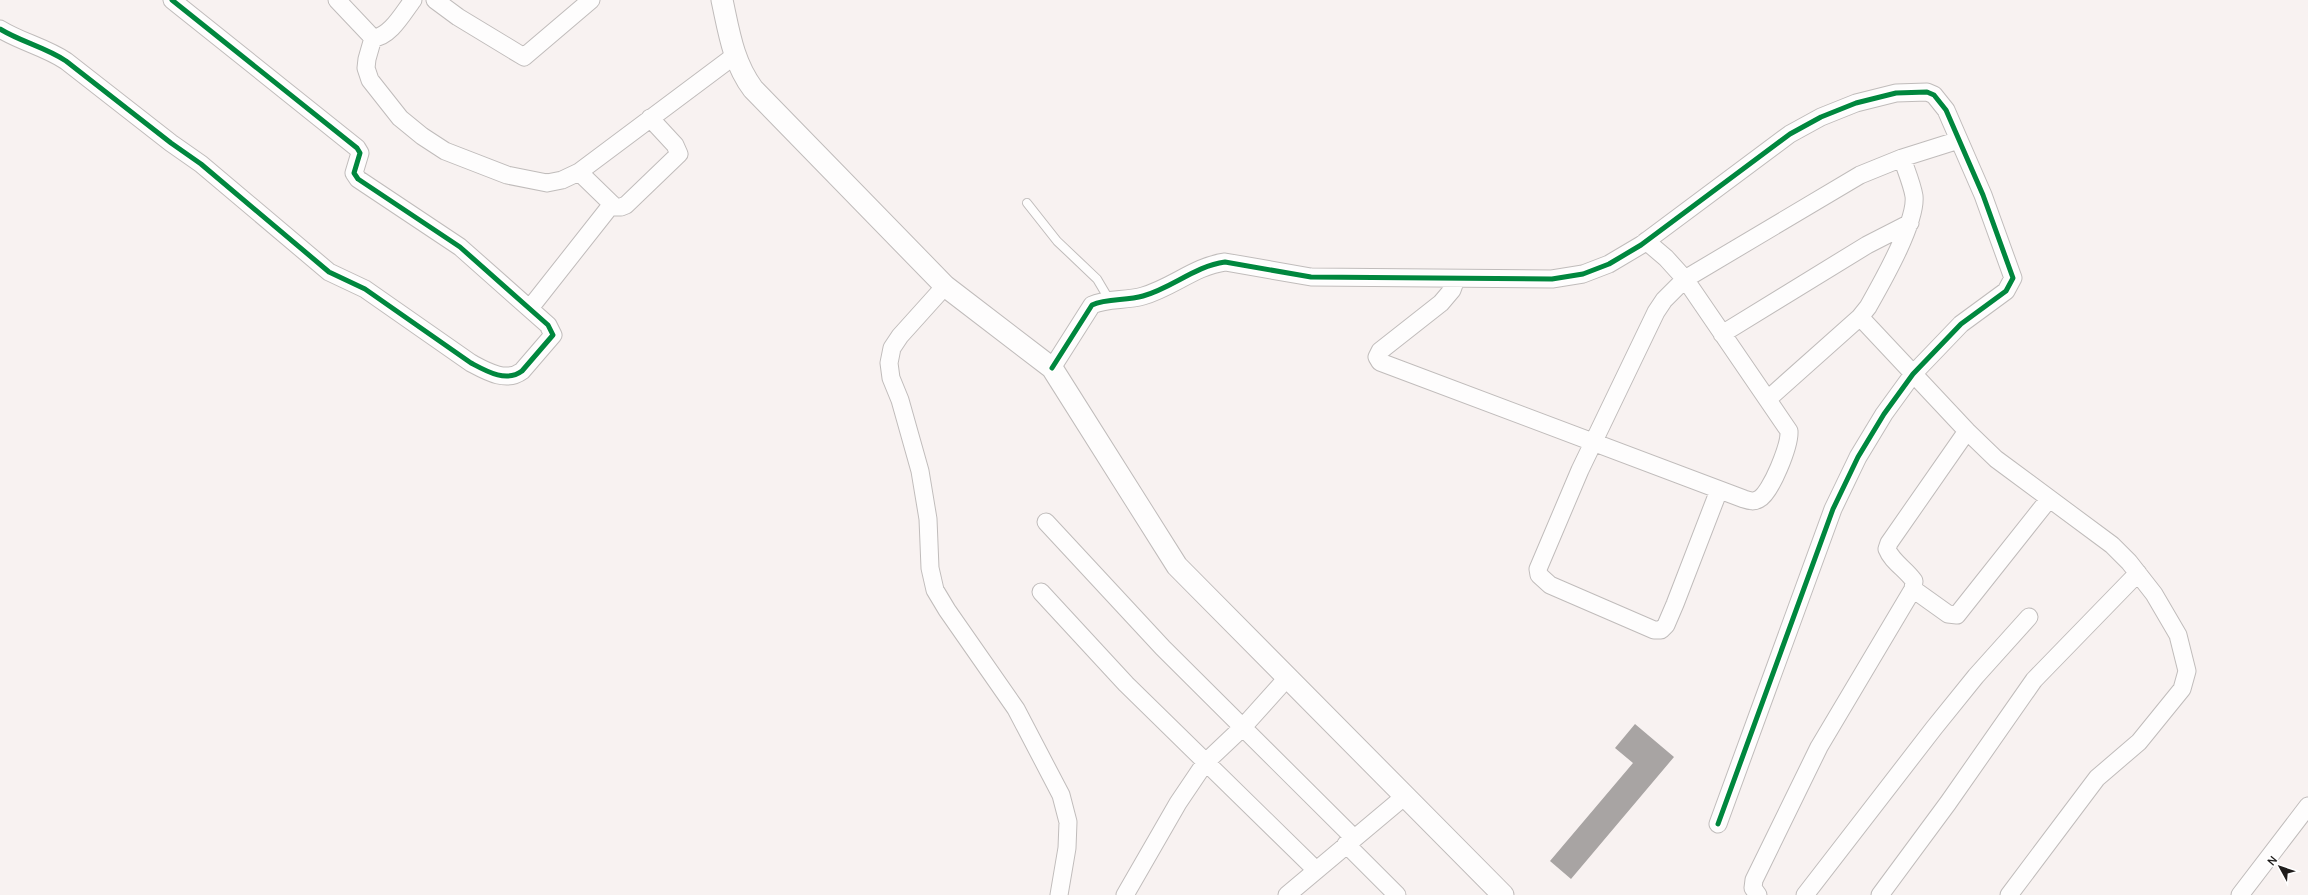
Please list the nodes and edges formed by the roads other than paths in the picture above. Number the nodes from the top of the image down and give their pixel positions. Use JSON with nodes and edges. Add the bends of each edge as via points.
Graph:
{"nodes":[{"id":1,"x":337,"y":0,"type":"edge"},
{"id":2,"x":413,"y":0,"type":"edge"},
{"id":3,"x":435,"y":0,"type":"edge"},
{"id":4,"x":591,"y":0,"type":"edge"},
{"id":5,"x":722,"y":0,"type":"edge"},
{"id":6,"x":178,"y":2,"type":"edge"},
{"id":7,"x":0,"y":29,"type":"edge"},
{"id":8,"x":373,"y":38,"type":"junction"},
{"id":9,"x":734,"y":56,"type":"junction"},
{"id":10,"x":650,"y":118,"type":"junction"},
{"id":11,"x":1959,"y":140,"type":"junction"},
{"id":12,"x":1902,"y":158,"type":"junction"},
{"id":13,"x":579,"y":172,"type":"junction"},
{"id":14,"x":1027,"y":203,"type":"dead end"},
{"id":15,"x":612,"y":204,"type":"junction"},
{"id":16,"x":1910,"y":223,"type":"junction"},
{"id":17,"x":1646,"y":241,"type":"junction"},
{"id":18,"x":1456,"y":279,"type":"junction"},
{"id":19,"x":1685,"y":279,"type":"junction"},
{"id":20,"x":945,"y":286,"type":"junction"},
{"id":21,"x":1110,"y":301,"type":"junction"},
{"id":22,"x":530,"y":308,"type":"junction"},
{"id":23,"x":1860,"y":318,"type":"junction"},
{"id":24,"x":1722,"y":334,"type":"junction"},
{"id":25,"x":1052,"y":368,"type":"junction"},
{"id":26,"x":1913,"y":374,"type":"junction"},
{"id":27,"x":1768,"y":399,"type":"junction"},
{"id":28,"x":1967,"y":431,"type":"junction"},
{"id":29,"x":1593,"y":444,"type":"junction"},
{"id":30,"x":1719,"y":490,"type":"junction"},
{"id":31,"x":2049,"y":498,"type":"junction"},
{"id":32,"x":1046,"y":522,"type":"dead end"},
{"id":33,"x":2138,"y":573,"type":"junction"},
{"id":34,"x":1913,"y":589,"type":"junction"},
{"id":35,"x":1041,"y":592,"type":"dead end"},
{"id":36,"x":2029,"y":617,"type":"dead end"},
{"id":37,"x":1287,"y":678,"type":"junction"},
{"id":38,"x":1243,"y":727,"type":"junction"},
{"id":39,"x":1205,"y":763,"type":"junction"},
{"id":40,"x":1405,"y":796,"type":"junction"},
{"id":41,"x":2308,"y":806,"type":"edge"},
{"id":42,"x":1718,"y":824,"type":"dead end"},
{"id":43,"x":1350,"y":841,"type":"junction"},
{"id":44,"x":1316,"y":870,"type":"junction"},
{"id":45,"x":1059,"y":895,"type":"edge"},
{"id":46,"x":1125,"y":895,"type":"edge"},
{"id":47,"x":1287,"y":895,"type":"edge"},
{"id":48,"x":1397,"y":895,"type":"edge"},
{"id":49,"x":1503,"y":895,"type":"edge"},
{"id":50,"x":1758,"y":895,"type":"edge"},
{"id":51,"x":1805,"y":895,"type":"edge"},
{"id":52,"x":1880,"y":895,"type":"edge"},
{"id":53,"x":2009,"y":895,"type":"edge"},
{"id":54,"x":2240,"y":895,"type":"edge"}],
"edges":[{"from":1,"to":8,"type":"street"},
{"from":2,"to":8,"type":"street","via":[[388,32],[381,38]]},
{"from":3,"to":4,"type":"street","via":[[524,57]]},
{"from":5,"to":9,"type":"street"},
{"from":6,"to":22,"type":"street","via":[[357,148],[360,153],[354,173],[358,179],[460,247]]},
{"from":7,"to":22,"type":"street","via":[[49,50],[66,61],[202,164],[329,272],[365,288],[484,370],[505,376],[517,375],[553,335],[552,330]]},
{"from":8,"to":13,"type":"street","via":[[366,68],[370,80],[400,118],[445,151],[506,175],[547,183],[562,180]]},
{"from":9,"to":10,"type":"street"},
{"from":9,"to":20,"type":"street","via":[[741,73],[753,89]]},
{"from":10,"to":13,"type":"street"},
{"from":10,"to":15,"type":"street","via":[[675,145],[678,154],[626,205],[621,207]]},
{"from":11,"to":12,"type":"street"},
{"from":11,"to":17,"type":"street","via":[[1946,110],[1934,95],[1927,92],[1896,93],[1856,103],[1821,117],[1790,134]]},
{"from":11,"to":26,"type":"street","via":[[1983,195],[2013,278],[2006,291],[1961,324]]},
{"from":12,"to":16,"type":"street","via":[[1914,196]]},
{"from":12,"to":19,"type":"street","via":[[1860,175]]},
{"from":13,"to":15,"type":"street"},
{"from":14,"to":21,"type":"lane","via":[[1058,241],[1097,279]]},
{"from":15,"to":22,"type":"street"},
{"from":16,"to":23,"type":"street","via":[[1877,292]]},
{"from":16,"to":24,"type":"street","via":[[1867,245]]},
{"from":17,"to":18,"type":"street","via":[[1610,264],[1583,274],[1552,279]]},
{"from":17,"to":19,"type":"street"},
{"from":18,"to":21,"type":"street","via":[[1311,277],[1225,262],[1211,264],[1143,296]]},
{"from":18,"to":29,"type":"street","via":[[1452,290],[1441,303],[1380,351],[1377,357],[1380,362]]},
{"from":19,"to":24,"type":"street"},
{"from":19,"to":29,"type":"street","via":[[1656,312]]},
{"from":20,"to":25,"type":"street"},
{"from":20,"to":45,"type":"street","via":[[892,348],[889,363],[891,378],[900,400],[920,471],[928,519],[930,568],[936,590],[947,610],[1016,709],[1061,795],[1068,822],[1067,848]]},
{"from":21,"to":25,"type":"street","via":[[1100,302],[1087,310]]},
{"from":23,"to":26,"type":"street"},
{"from":23,"to":27,"type":"street"},
{"from":24,"to":27,"type":"street"},
{"from":25,"to":37,"type":"street","via":[[1177,566]]},
{"from":26,"to":28,"type":"street"},
{"from":26,"to":42,"type":"street","via":[[1884,414],[1858,457],[1834,509]]},
{"from":27,"to":30,"type":"street","via":[[1786,426],[1790,439],[1766,493],[1753,501]]},
{"from":28,"to":31,"type":"street","via":[[2012,472]]},
{"from":28,"to":34,"type":"street","via":[[1887,549],[1914,581]]},
{"from":29,"to":30,"type":"street"},
{"from":29,"to":30,"type":"street","via":[[1566,500],[1538,569],[1539,575],[1550,585],[1654,630],[1661,630],[1666,625]]},
{"from":31,"to":33,"type":"street","via":[[2107,541]]},
{"from":31,"to":34,"type":"street","via":[[1957,615],[1948,614]]},
{"from":32,"to":38,"type":"street","via":[[1163,648]]},
{"from":33,"to":52,"type":"street","via":[[2034,680]]},
{"from":33,"to":53,"type":"street","via":[[2154,594],[2178,635],[2187,671],[2186,680],[2182,689],[2139,742],[2097,778]]},
{"from":34,"to":50,"type":"street","via":[[1819,747],[1754,880],[1753,888]]},
{"from":35,"to":39,"type":"street","via":[[1126,684]]},
{"from":36,"to":51,"type":"street","via":[[1976,676]]},
{"from":37,"to":38,"type":"street"},
{"from":37,"to":40,"type":"street"},
{"from":38,"to":39,"type":"street"},
{"from":38,"to":43,"type":"street"},
{"from":39,"to":44,"type":"street"},
{"from":39,"to":46,"type":"street"},
{"from":40,"to":43,"type":"street"},
{"from":40,"to":49,"type":"street"},
{"from":41,"to":54,"type":"street"},
{"from":43,"to":44,"type":"street"},
{"from":43,"to":48,"type":"street"},
{"from":44,"to":47,"type":"street"}]}
